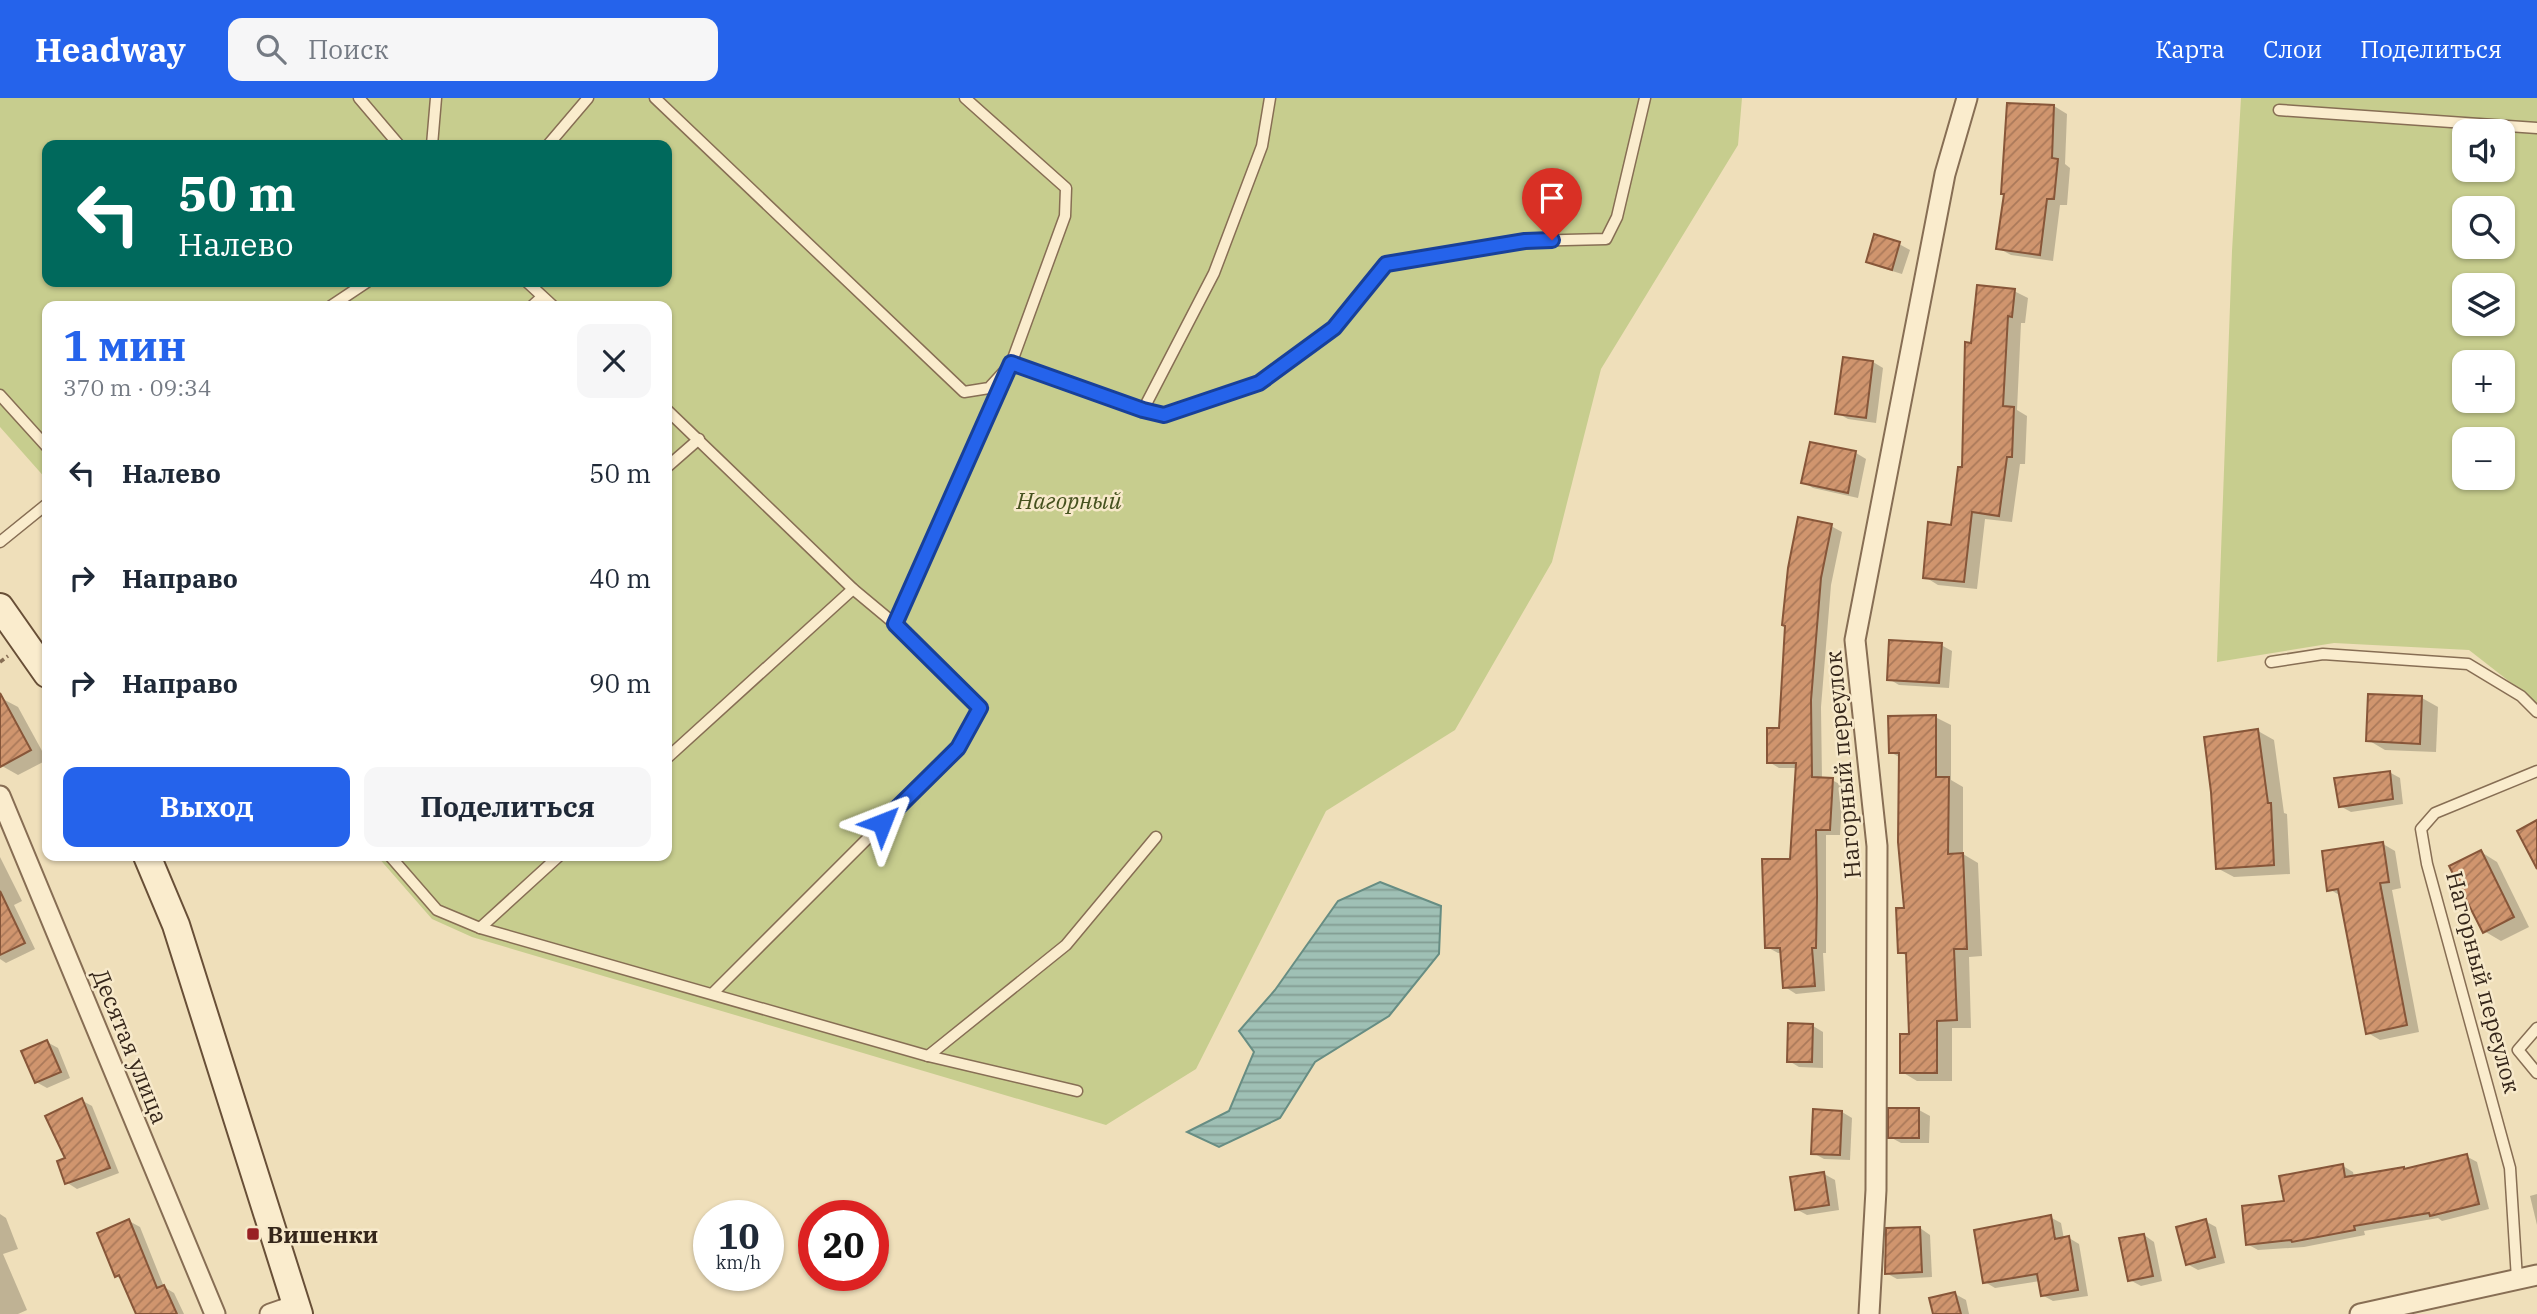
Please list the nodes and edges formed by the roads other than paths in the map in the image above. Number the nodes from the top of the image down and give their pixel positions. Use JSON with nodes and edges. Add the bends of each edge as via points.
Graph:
{"nodes":[{"id":1,"x":359,"y":98,"type":"edge"},
{"id":2,"x":436,"y":98,"type":"edge"},
{"id":3,"x":587,"y":98,"type":"edge"},
{"id":4,"x":655,"y":98,"type":"edge"},
{"id":5,"x":965,"y":98,"type":"edge"},
{"id":6,"x":1270,"y":98,"type":"edge"},
{"id":7,"x":1645,"y":98,"type":"edge"},
{"id":8,"x":1967,"y":98,"type":"edge"},
{"id":9,"x":2279,"y":110,"type":"dead end"},
{"id":10,"x":2537,"y":128,"type":"edge"},
{"id":11,"x":395,"y":140,"type":"edge"},
{"id":12,"x":432,"y":140,"type":"edge"},
{"id":13,"x":552,"y":140,"type":"edge"},
{"id":14,"x":360,"y":287,"type":"edge"},
{"id":15,"x":532,"y":287,"type":"edge"},
{"id":16,"x":542,"y":296,"type":"junction"},
{"id":17,"x":338,"y":301,"type":"edge"},
{"id":18,"x":537,"y":301,"type":"edge"},
{"id":19,"x":548,"y":301,"type":"edge"},
{"id":20,"x":1011,"y":363,"type":"junction"},
{"id":21,"x":0,"y":395,"type":"edge"},
{"id":22,"x":1143,"y":410,"type":"junction"},
{"id":23,"x":672,"y":415,"type":"edge"},
{"id":24,"x":699,"y":439,"type":"junction"},
{"id":25,"x":42,"y":441,"type":"edge"},
{"id":26,"x":672,"y":463,"type":"edge"},
{"id":27,"x":42,"y":508,"type":"edge"},
{"id":28,"x":0,"y":542,"type":"edge"},
{"id":29,"x":853,"y":589,"type":"junction"},
{"id":30,"x":0,"y":607,"type":"edge"},
{"id":31,"x":895,"y":624,"type":"junction"},
{"id":32,"x":2271,"y":662,"type":"dead end"},
{"id":33,"x":42,"y":667,"type":"edge"},
{"id":34,"x":2537,"y":712,"type":"edge"},
{"id":35,"x":672,"y":753,"type":"edge"},
{"id":36,"x":2537,"y":771,"type":"edge"},
{"id":37,"x":0,"y":796,"type":"edge"},
{"id":38,"x":1156,"y":837,"type":"dead end"},
{"id":39,"x":149,"y":861,"type":"edge"},
{"id":40,"x":394,"y":861,"type":"edge"},
{"id":41,"x":554,"y":861,"type":"edge"},
{"id":42,"x":480,"y":928,"type":"junction"},
{"id":43,"x":713,"y":993,"type":"junction"},
{"id":44,"x":2537,"y":1028,"type":"edge"},
{"id":45,"x":928,"y":1056,"type":"junction"},
{"id":46,"x":2537,"y":1073,"type":"edge"},
{"id":47,"x":1077,"y":1091,"type":"dead end"},
{"id":48,"x":2537,"y":1275,"type":"edge"},
{"id":49,"x":2517,"y":1279,"type":"junction"},
{"id":50,"x":297,"y":1309,"type":"edge"},
{"id":51,"x":215,"y":1314,"type":"edge"},
{"id":52,"x":270,"y":1314,"type":"edge"},
{"id":53,"x":1869,"y":1314,"type":"edge"},
{"id":54,"x":2360,"y":1314,"type":"edge"}],
"edges":[{"from":1,"to":11,"type":"lane"},
{"from":2,"to":12,"type":"lane"},
{"from":3,"to":13,"type":"lane"},
{"from":4,"to":20,"type":"lane","via":[[964,392],[989,388]]},
{"from":5,"to":20,"type":"lane","via":[[1066,188],[1065,216]]},
{"from":6,"to":22,"type":"lane","via":[[1262,146],[1214,273]]},
{"from":7,"to":22,"type":"lane","via":[[1618,217],[1606,239],[1525,241],[1386,264],[1334,328],[1259,383],[1164,415]]},
{"from":8,"to":53,"type":"street","name":"Нагорный переулок","via":[[1945,174],[1855,640],[1877,846],[1876,1190]]},
{"from":9,"to":10,"type":"lane"},
{"from":14,"to":17,"type":"lane"},
{"from":15,"to":16,"type":"lane"},
{"from":16,"to":18,"type":"lane"},
{"from":16,"to":19,"type":"lane"},
{"from":20,"to":22,"type":"lane"},
{"from":20,"to":31,"type":"lane"},
{"from":21,"to":25,"type":"lane"},
{"from":23,"to":24,"type":"lane"},
{"from":24,"to":26,"type":"lane"},
{"from":24,"to":29,"type":"lane"},
{"from":27,"to":28,"type":"lane"},
{"from":29,"to":31,"type":"lane"},
{"from":29,"to":35,"type":"lane"},
{"from":30,"to":33,"type":"main road"},
{"from":31,"to":43,"type":"lane","via":[[980,708],[958,748]]},
{"from":32,"to":34,"type":"lane","via":[[2323,654],[2468,664],[2521,696]]},
{"from":36,"to":49,"type":"lane","name":"Нагорный переулок","via":[[2435,813],[2421,829],[2510,1168]]},
{"from":37,"to":51,"type":"street","name":"Десятая улица"},
{"from":38,"to":45,"type":"lane","via":[[1066,945]]},
{"from":39,"to":50,"type":"main road","via":[[176,925]]},
{"from":40,"to":42,"type":"lane","via":[[437,911]]},
{"from":41,"to":42,"type":"lane"},
{"from":42,"to":43,"type":"lane"},
{"from":43,"to":45,"type":"lane"},
{"from":44,"to":46,"type":"lane","via":[[2518,1050]]},
{"from":45,"to":47,"type":"lane"},
{"from":48,"to":49,"type":"street"},
{"from":49,"to":54,"type":"street"},
{"from":50,"to":52,"type":"street"}]}
